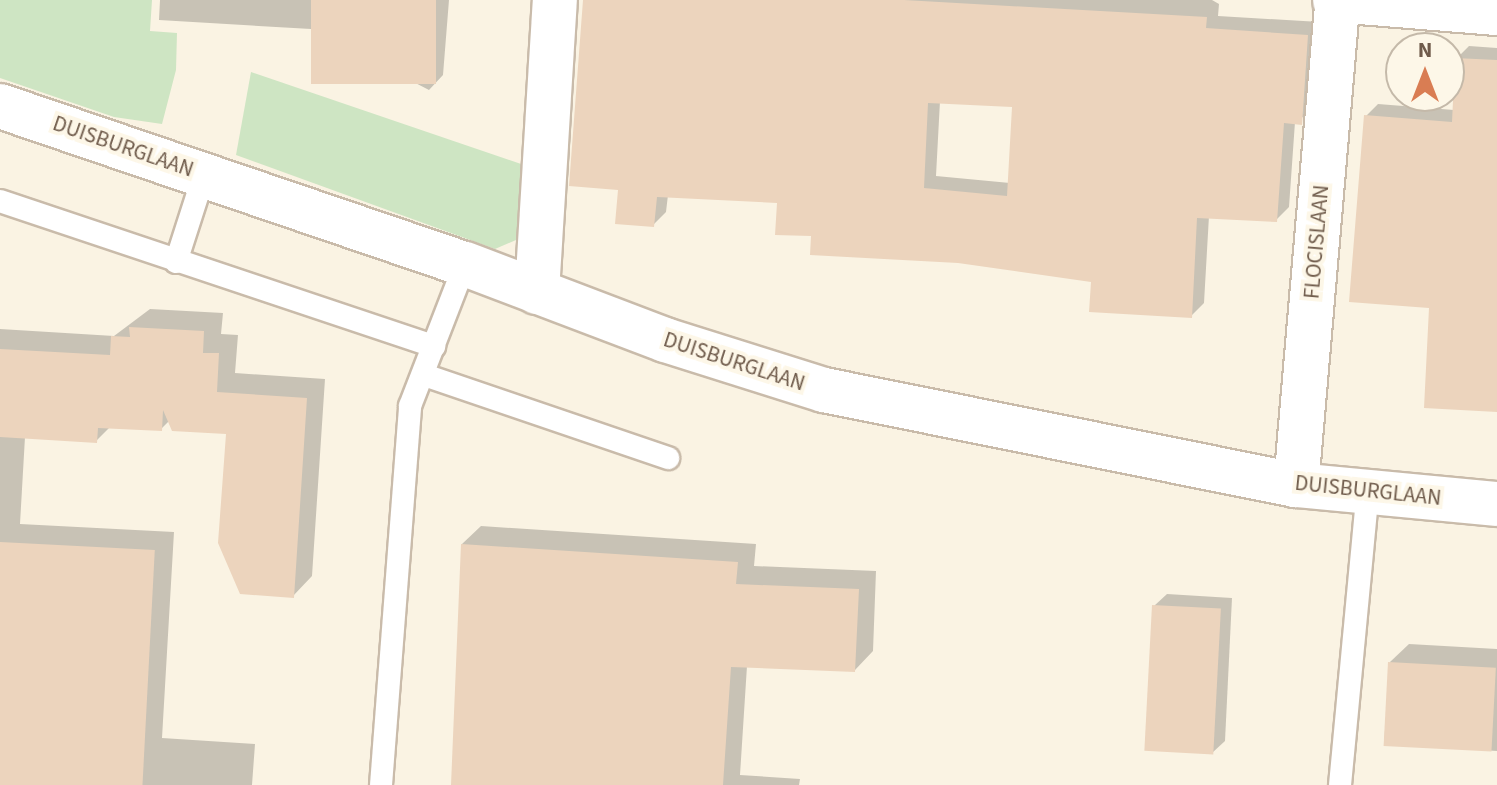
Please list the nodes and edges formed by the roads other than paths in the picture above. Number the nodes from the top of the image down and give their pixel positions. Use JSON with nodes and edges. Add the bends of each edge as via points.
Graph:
{"nodes":[{"id":1,"x":555,"y":0,"type":"edge"},
{"id":2,"x":1337,"y":0,"type":"edge"},
{"id":3,"x":1497,"y":13,"type":"edge"},
{"id":4,"x":0,"y":106,"type":"edge"},
{"id":5,"x":204,"y":175,"type":"junction"},
{"id":6,"x":0,"y":201,"type":"edge"},
{"id":7,"x":176,"y":262,"type":"junction"},
{"id":8,"x":465,"y":264,"type":"junction"},
{"id":9,"x":537,"y":292,"type":"junction"},
{"id":10,"x":434,"y":346,"type":"junction"},
{"id":11,"x":424,"y":375,"type":"junction"},
{"id":12,"x":668,"y":458,"type":"dead end"},
{"id":13,"x":1296,"y":485,"type":"junction"},
{"id":14,"x":1368,"y":491,"type":"junction"},
{"id":15,"x":1497,"y":504,"type":"edge"},
{"id":16,"x":381,"y":785,"type":"edge"},
{"id":17,"x":1340,"y":785,"type":"edge"}],
"edges":[{"from":1,"to":9,"type":"street"},
{"from":2,"to":3,"type":"street"},
{"from":2,"to":13,"type":"street","name":"FLOCISLAAN"},
{"from":4,"to":5,"type":"street","name":"DUISBURGLAAN"},
{"from":5,"to":7,"type":"lane"},
{"from":5,"to":8,"type":"street","name":"DUISBURGLAAN"},
{"from":6,"to":7,"type":"lane"},
{"from":7,"to":10,"type":"lane"},
{"from":8,"to":9,"type":"street","name":"DUISBURGLAAN"},
{"from":8,"to":10,"type":"lane"},
{"from":9,"to":13,"type":"street","name":"DUISBURGLAAN","via":[[665,340],[824,390]]},
{"from":10,"to":11,"type":"lane"},
{"from":11,"to":12,"type":"lane"},
{"from":11,"to":16,"type":"lane","via":[[410,406]]},
{"from":13,"to":14,"type":"street","name":"DUISBURGLAAN"},
{"from":14,"to":15,"type":"street","name":"DUISBURGLAAN"},
{"from":14,"to":17,"type":"lane"}]}
